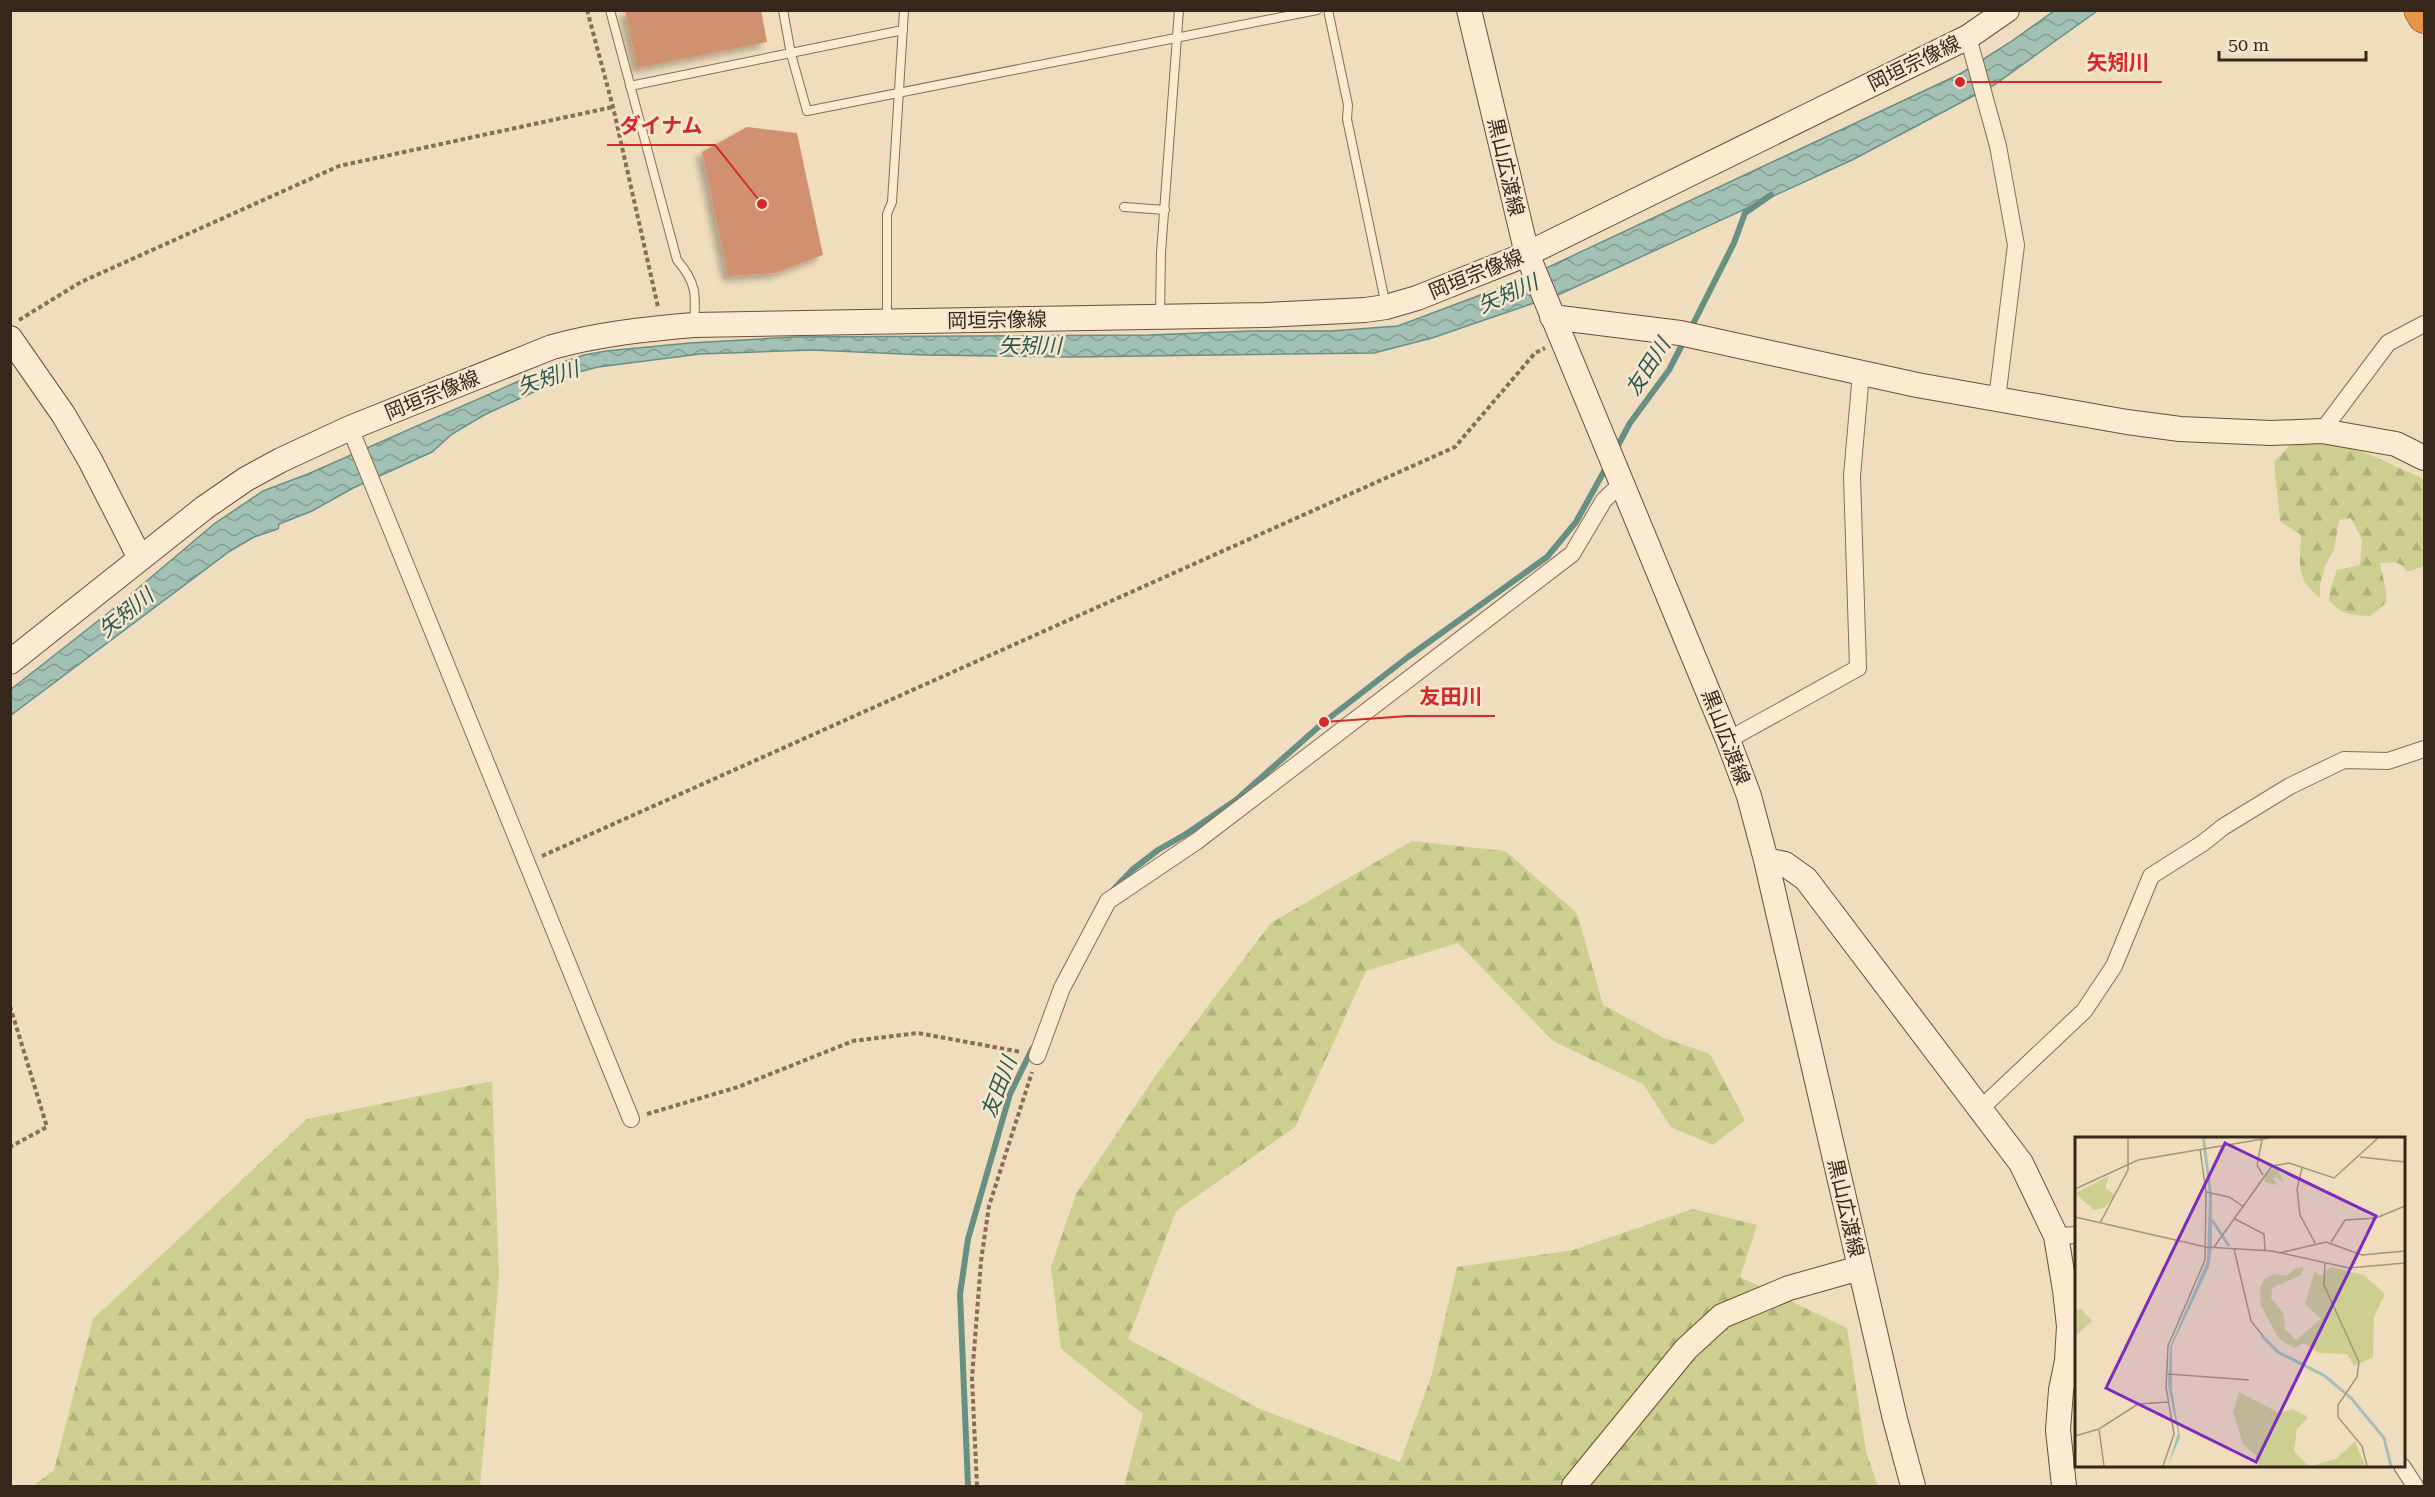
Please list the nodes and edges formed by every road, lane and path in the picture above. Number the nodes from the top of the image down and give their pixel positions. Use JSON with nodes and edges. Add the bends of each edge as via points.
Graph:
{"nodes":[{"id":1,"x":587,"y":10,"type":"edge"},
{"id":2,"x":610,"y":10,"type":"edge"},
{"id":3,"x":783,"y":10,"type":"edge"},
{"id":4,"x":904,"y":10,"type":"edge"},
{"id":5,"x":1179,"y":10,"type":"edge"},
{"id":6,"x":1317,"y":10,"type":"edge"},
{"id":7,"x":1328,"y":10,"type":"edge"},
{"id":8,"x":1469,"y":10,"type":"edge"},
{"id":9,"x":2007,"y":10,"type":"edge"},
{"id":10,"x":2420,"y":10,"type":"edge"},
{"id":11,"x":2424,"y":17,"type":"edge"},
{"id":12,"x":903,"y":30,"type":"junction"},
{"id":13,"x":1968,"y":36,"type":"junction"},
{"id":14,"x":1177,"y":38,"type":"junction"},
{"id":15,"x":791,"y":54,"type":"junction"},
{"id":16,"x":630,"y":86,"type":"junction"},
{"id":17,"x":899,"y":92,"type":"junction"},
{"id":18,"x":612,"y":107,"type":"junction"},
{"id":19,"x":1124,"y":207,"type":"dead end"},
{"id":20,"x":1165,"y":210,"type":"junction"},
{"id":21,"x":1527,"y":254,"type":"junction"},
{"id":22,"x":1386,"y":307,"type":"junction"},
{"id":23,"x":1160,"y":316,"type":"junction"},
{"id":24,"x":1552,"y":317,"type":"junction"},
{"id":25,"x":887,"y":322,"type":"junction"},
{"id":26,"x":2424,"y":324,"type":"edge"},
{"id":27,"x":10,"y":325,"type":"edge"},
{"id":28,"x":694,"y":325,"type":"junction"},
{"id":29,"x":662,"y":328,"type":"junction"},
{"id":30,"x":10,"y":338,"type":"edge"},
{"id":31,"x":1562,"y":339,"type":"junction"},
{"id":32,"x":1861,"y":374,"type":"junction"},
{"id":33,"x":1997,"y":399,"type":"junction"},
{"id":34,"x":350,"y":428,"type":"junction"},
{"id":35,"x":2322,"y":430,"type":"junction"},
{"id":36,"x":2424,"y":458,"type":"edge"},
{"id":37,"x":1622,"y":483,"type":"junction"},
{"id":38,"x":140,"y":558,"type":"junction"},
{"id":39,"x":10,"y":662,"type":"edge"},
{"id":40,"x":1728,"y":740,"type":"junction"},
{"id":41,"x":2424,"y":749,"type":"edge"},
{"id":42,"x":1766,"y":860,"type":"junction"},
{"id":43,"x":526,"y":863,"type":"junction"},
{"id":44,"x":10,"y":1006,"type":"edge"},
{"id":45,"x":1037,"y":1056,"type":"junction"},
{"id":46,"x":1978,"y":1110,"type":"junction"},
{"id":47,"x":631,"y":1119,"type":"joint"},
{"id":48,"x":10,"y":1147,"type":"edge"},
{"id":49,"x":2066,"y":1236,"type":"edge"},
{"id":50,"x":1860,"y":1268,"type":"junction"},
{"id":51,"x":2403,"y":1467,"type":"edge"},
{"id":52,"x":977,"y":1486,"type":"edge"},
{"id":53,"x":1574,"y":1486,"type":"edge"},
{"id":54,"x":1913,"y":1486,"type":"edge"},
{"id":55,"x":2064,"y":1486,"type":"edge"},
{"id":56,"x":2415,"y":1486,"type":"edge"}],
"edges":[{"from":1,"to":18,"type":"path"},
{"from":2,"to":16,"type":"lane"},
{"from":3,"to":15,"type":"lane"},
{"from":4,"to":12,"type":"lane"},
{"from":5,"to":14,"type":"lane"},
{"from":6,"to":14,"type":"lane"},
{"from":7,"to":22,"type":"lane"},
{"from":8,"to":21,"type":"main road","name":"黒山広渡線"},
{"from":9,"to":13,"type":"main road","name":"岡垣宗像線"},
{"from":10,"to":11,"type":"highway"},
{"from":12,"to":15,"type":"lane"},
{"from":12,"to":17,"type":"lane"},
{"from":13,"to":21,"type":"main road","name":"岡垣宗像線"},
{"from":13,"to":33,"type":"street","via":[[1996,138],[2016,245]]},
{"from":14,"to":17,"type":"lane"},
{"from":14,"to":20,"type":"lane"},
{"from":15,"to":16,"type":"lane"},
{"from":15,"to":17,"type":"lane","via":[[807,111]]},
{"from":16,"to":28,"type":"lane","via":[[677,260],[696,291]]},
{"from":17,"to":25,"type":"lane","via":[[892,202],[887,214]]},
{"from":18,"to":27,"type":"path","via":[[339,166],[81,282]]},
{"from":18,"to":29,"type":"path"},
{"from":19,"to":20,"type":"lane"},
{"from":20,"to":23,"type":"lane"},
{"from":21,"to":22,"type":"main road","name":"岡垣宗像線"},
{"from":21,"to":24,"type":"main road","name":"黒山広渡線"},
{"from":22,"to":23,"type":"main road","name":"岡垣宗像線","via":[[1265,315]]},
{"from":23,"to":25,"type":"main road","name":"岡垣宗像線"},
{"from":24,"to":31,"type":"main road","name":"黒山広渡線"},
{"from":24,"to":32,"type":"main road","via":[[1680,333]]},
{"from":25,"to":28,"type":"main road","name":"岡垣宗像線"},
{"from":26,"to":35,"type":"street","via":[[2388,343]]},
{"from":28,"to":29,"type":"main road","name":"岡垣宗像線"},
{"from":29,"to":34,"type":"main road","name":"岡垣宗像線","via":[[586,338],[552,347]]},
{"from":30,"to":38,"type":"main road","via":[[63,414]]},
{"from":31,"to":37,"type":"main road","name":"黒山広渡線"},
{"from":31,"to":43,"type":"path","via":[[1535,353],[1455,447]]},
{"from":32,"to":33,"type":"main road"},
{"from":32,"to":40,"type":"street","via":[[1852,476],[1858,668]]},
{"from":33,"to":35,"type":"main road","via":[[2180,429],[2271,433]]},
{"from":34,"to":38,"type":"main road","name":"岡垣宗像線","via":[[246,479]]},
{"from":34,"to":43,"type":"street"},
{"from":35,"to":36,"type":"main road","via":[[2396,444]]},
{"from":37,"to":40,"type":"main road","name":"黒山広渡線"},
{"from":37,"to":45,"type":"street","via":[[1604,500],[1572,554],[1197,841],[1108,901],[1062,988]]},
{"from":38,"to":39,"type":"main road","name":"岡垣宗像線"},
{"from":40,"to":42,"type":"main road","name":"黒山広渡線","via":[[1749,796]]},
{"from":41,"to":46,"type":"street","via":[[2388,761],[2344,760],[2280,792],[2151,876],[2114,966],[2084,1011]]},
{"from":42,"to":46,"type":"main road","via":[[1785,864],[1806,879]]},
{"from":42,"to":50,"type":"main road","name":"黒山広渡線"},
{"from":43,"to":47,"type":"street"},
{"from":44,"to":48,"type":"path","via":[[47,1127]]},
{"from":45,"to":47,"type":"path","via":[[918,1033],[853,1041],[738,1087]]},
{"from":45,"to":52,"type":"path","via":[[988,1206],[972,1378]]},
{"from":46,"to":49,"type":"main road","via":[[2020,1163]]},
{"from":49,"to":55,"type":"main road","via":[[2069,1326],[2058,1430]]},
{"from":50,"to":53,"type":"main road","via":[[1789,1288],[1722,1316],[1686,1349]]},
{"from":50,"to":54,"type":"main road","name":"黒山広渡線"},
{"from":51,"to":56,"type":"street"}]}
